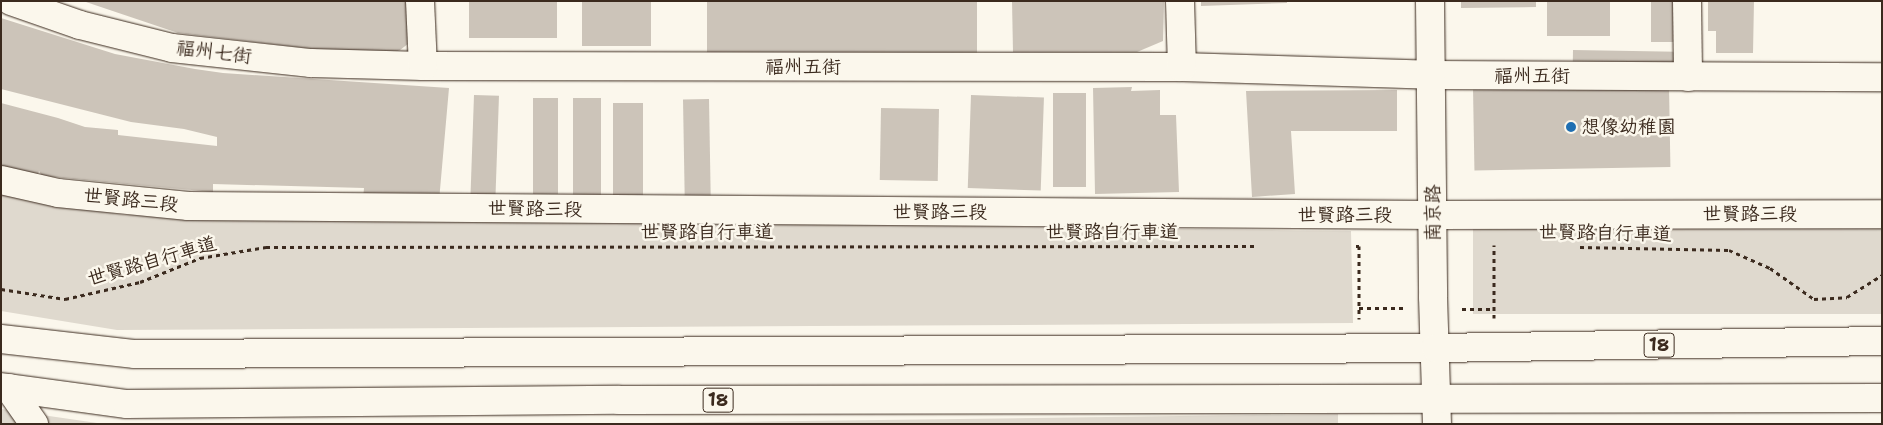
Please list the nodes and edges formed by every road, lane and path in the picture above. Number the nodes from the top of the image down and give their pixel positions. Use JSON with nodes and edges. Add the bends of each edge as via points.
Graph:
{"nodes":[{"id":1,"x":11,"y":1,"type":"edge"},
{"id":2,"x":420,"y":1,"type":"edge"},
{"id":3,"x":1180,"y":1,"type":"edge"},
{"id":4,"x":1430,"y":1,"type":"edge"},
{"id":5,"x":1687,"y":1,"type":"edge"},
{"id":6,"x":423,"y":66,"type":"junction"},
{"id":7,"x":1182,"y":67,"type":"junction"},
{"id":8,"x":1431,"y":75,"type":"junction"},
{"id":9,"x":1688,"y":77,"type":"junction"},
{"id":10,"x":1882,"y":77,"type":"edge"},
{"id":11,"x":1,"y":180,"type":"edge"},
{"id":12,"x":1882,"y":214,"type":"edge"},
{"id":13,"x":1434,"y":216,"type":"junction"},
{"id":14,"x":1502,"y":245,"type":"dead end"},
{"id":15,"x":1260,"y":246,"type":"dead end"},
{"id":16,"x":1350,"y":246,"type":"dead end"},
{"id":17,"x":1571,"y":247,"type":"dead end"},
{"id":18,"x":1882,"y":275,"type":"edge"},
{"id":19,"x":1,"y":289,"type":"edge"},
{"id":20,"x":1359,"y":308,"type":"dead end"},
{"id":21,"x":1493,"y":309,"type":"dead end"},
{"id":22,"x":1,"y":339,"type":"edge"},
{"id":23,"x":1882,"y":341,"type":"edge"},
{"id":24,"x":1436,"y":348,"type":"junction"},
{"id":25,"x":5,"y":388,"type":"edge"},
{"id":26,"x":1882,"y":398,"type":"edge"},
{"id":27,"x":1437,"y":411,"type":"edge"},
{"id":28,"x":34,"y":424,"type":"edge"}],
"edges":[{"from":1,"to":6,"type":"street","name":"福州七街","via":[[80,25],[172,48],[311,63]]},
{"from":2,"to":6,"type":"street"},
{"from":3,"to":7,"type":"street"},
{"from":4,"to":8,"type":"street","name":"南京路"},
{"from":5,"to":9,"type":"street"},
{"from":6,"to":7,"type":"street","name":"福州五街"},
{"from":7,"to":8,"type":"street","name":"福州五街"},
{"from":8,"to":9,"type":"street","name":"福州五街"},
{"from":8,"to":13,"type":"street","name":"南京路"},
{"from":9,"to":10,"type":"street","name":"福州五街"},
{"from":11,"to":13,"type":"street","name":"世賢路三段","via":[[58,193],[188,206]]},
{"from":12,"to":13,"type":"street","name":"世賢路三段"},
{"from":13,"to":24,"type":"street","name":"南京路"},
{"from":14,"to":21,"type":"path","via":[[1492,245]]},
{"from":15,"to":19,"type":"path","name":"世賢路自行車道","via":[[266,247],[200,258],[140,282],[65,298]]},
{"from":16,"to":20,"type":"path","via":[[1359,246]]},
{"from":17,"to":18,"type":"path","name":"世賢路自行車道","via":[[1729,250],[1770,268],[1814,299],[1847,297]]},
{"from":22,"to":24,"type":"street","number":"18","via":[[135,354]]},
{"from":23,"to":24,"type":"street","number":"18"},
{"from":24,"to":27,"type":"street","name":"南京路"},
{"from":25,"to":27,"type":"street","number":"18","via":[[127,404],[610,400]]},
{"from":25,"to":28,"type":"street"},
{"from":26,"to":27,"type":"street","number":"18"}]}
